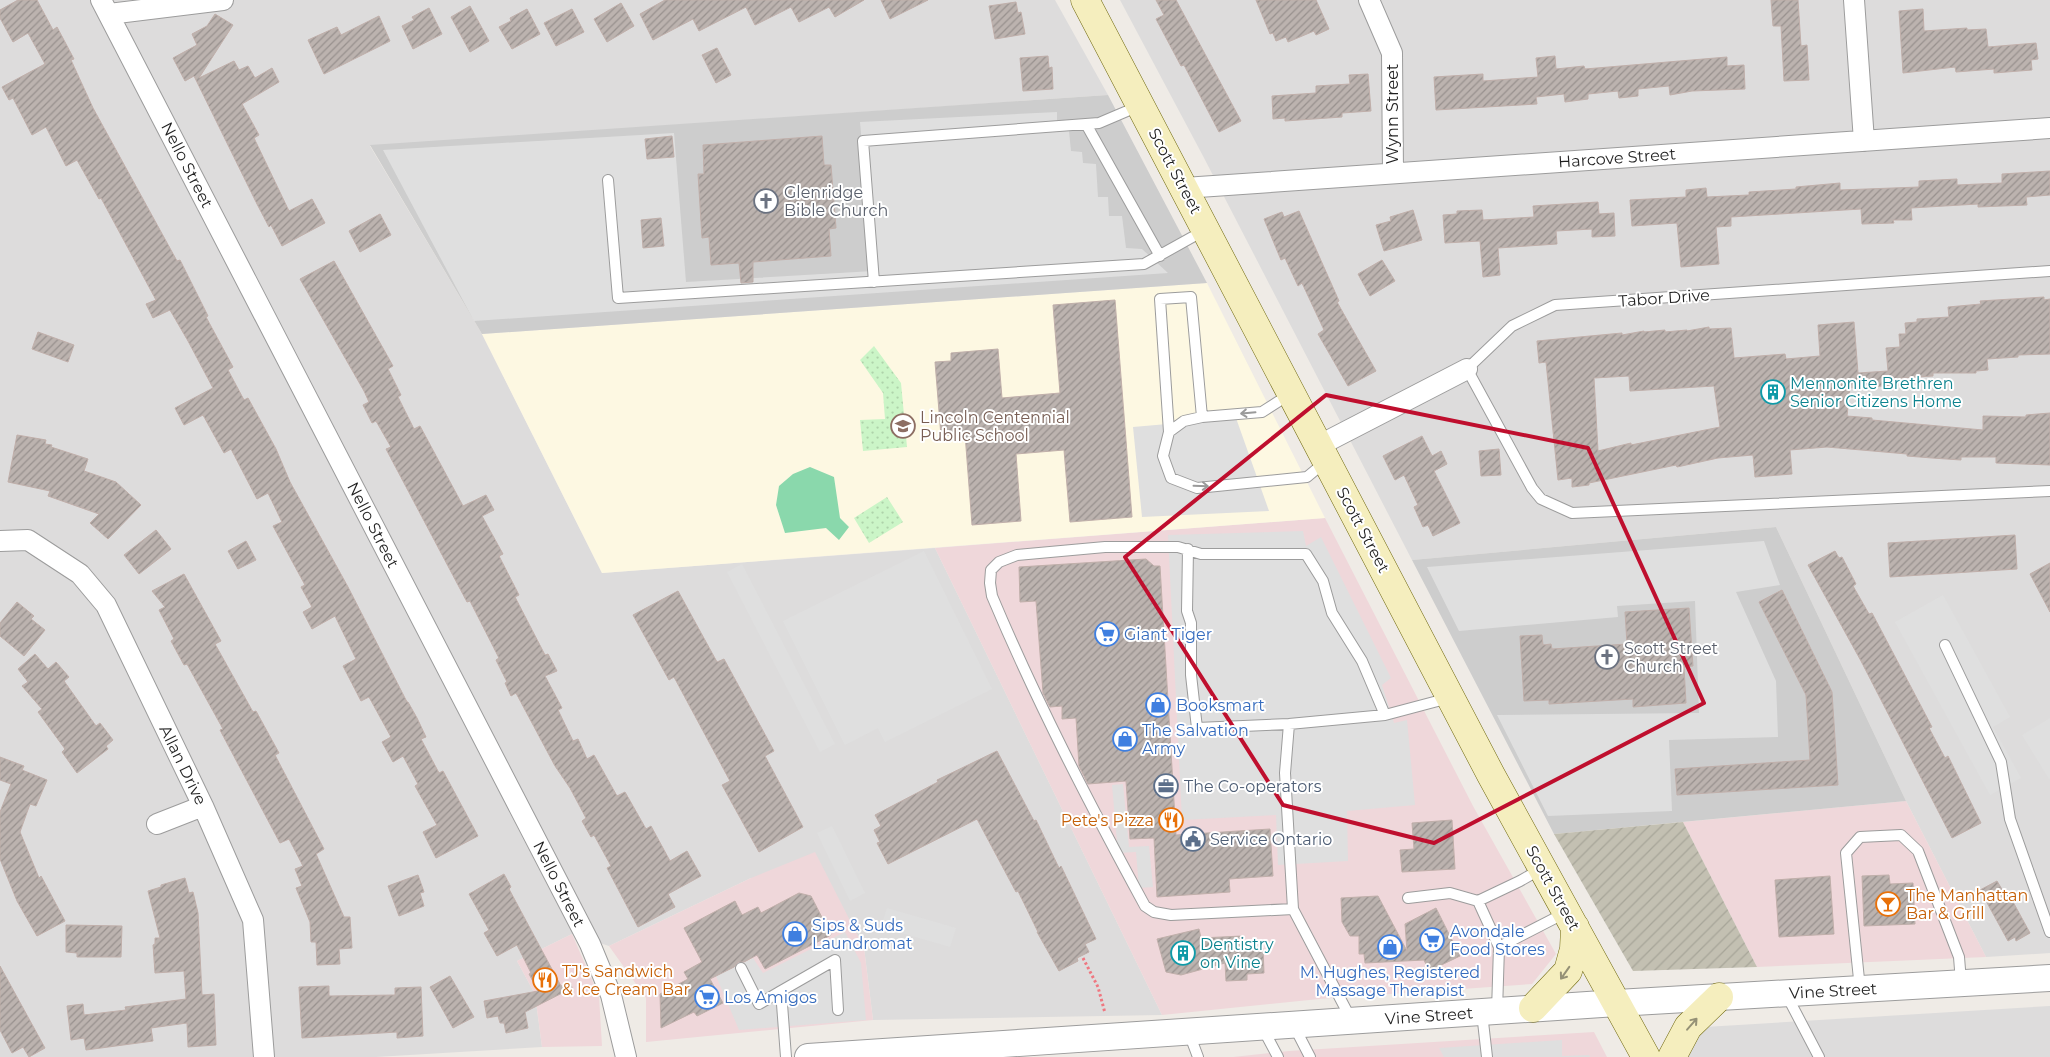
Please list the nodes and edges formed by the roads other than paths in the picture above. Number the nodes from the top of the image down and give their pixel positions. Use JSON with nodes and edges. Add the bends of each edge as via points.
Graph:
{"nodes":[{"id":1,"x":223,"y":0,"type":"edge"},
{"id":2,"x":1085,"y":0,"type":"edge"},
{"id":3,"x":1370,"y":0,"type":"edge"},
{"id":4,"x":1854,"y":0,"type":"edge"},
{"id":5,"x":105,"y":7,"type":"edge"},
{"id":6,"x":1140,"y":105,"type":"junction"},
{"id":7,"x":1086,"y":124,"type":"junction"},
{"id":8,"x":2050,"y":128,"type":"edge"},
{"id":9,"x":1864,"y":141,"type":"junction"},
{"id":10,"x":1393,"y":173,"type":"junction"},
{"id":11,"x":608,"y":180,"type":"dead end"},
{"id":12,"x":1184,"y":188,"type":"junction"},
{"id":13,"x":1206,"y":230,"type":"junction"},
{"id":14,"x":1160,"y":256,"type":"junction"},
{"id":15,"x":2050,"y":271,"type":"edge"},
{"id":16,"x":874,"y":282,"type":"junction"},
{"id":17,"x":1467,"y":369,"type":"junction"},
{"id":18,"x":1291,"y":393,"type":"junction"},
{"id":19,"x":1202,"y":417,"type":"junction"},
{"id":20,"x":1168,"y":432,"type":"junction"},
{"id":21,"x":1322,"y":454,"type":"junction"},
{"id":22,"x":2050,"y":491,"type":"edge"},
{"id":23,"x":0,"y":541,"type":"edge"},
{"id":24,"x":1188,"y":549,"type":"junction"},
{"id":25,"x":1945,"y":645,"type":"dead end"},
{"id":26,"x":1450,"y":698,"type":"junction"},
{"id":27,"x":1385,"y":715,"type":"junction"},
{"id":28,"x":1288,"y":724,"type":"junction"},
{"id":29,"x":203,"y":806,"type":"junction"},
{"id":30,"x":157,"y":824,"type":"dead end"},
{"id":31,"x":1542,"y":868,"type":"junction"},
{"id":32,"x":1408,"y":898,"type":"dead end"},
{"id":33,"x":1478,"y":901,"type":"junction"},
{"id":34,"x":1293,"y":909,"type":"junction"},
{"id":35,"x":1571,"y":920,"type":"junction"},
{"id":36,"x":2050,"y":932,"type":"edge"},
{"id":37,"x":1499,"y":947,"type":"junction"},
{"id":38,"x":741,"y":968,"type":"dead end"},
{"id":39,"x":2050,"y":978,"type":"edge"},
{"id":40,"x":1961,"y":983,"type":"junction"},
{"id":41,"x":1860,"y":989,"type":"junction"},
{"id":42,"x":781,"y":991,"type":"junction"},
{"id":43,"x":1786,"y":993,"type":"junction"},
{"id":44,"x":1718,"y":997,"type":"junction"},
{"id":45,"x":1617,"y":1003,"type":"junction"},
{"id":46,"x":1533,"y":1008,"type":"junction"},
{"id":47,"x":838,"y":1010,"type":"dead end"},
{"id":48,"x":1490,"y":1011,"type":"junction"},
{"id":49,"x":1352,"y":1021,"type":"junction"},
{"id":50,"x":1293,"y":1025,"type":"junction"},
{"id":51,"x":1262,"y":1027,"type":"junction"},
{"id":52,"x":1189,"y":1032,"type":"junction"},
{"id":53,"x":913,"y":1054,"type":"edge"},
{"id":54,"x":264,"y":1057,"type":"edge"},
{"id":55,"x":626,"y":1057,"type":"edge"},
{"id":56,"x":786,"y":1057,"type":"edge"},
{"id":57,"x":808,"y":1057,"type":"edge"},
{"id":58,"x":1198,"y":1057,"type":"edge"},
{"id":59,"x":1278,"y":1057,"type":"edge"},
{"id":60,"x":1310,"y":1057,"type":"edge"},
{"id":61,"x":1488,"y":1057,"type":"edge"},
{"id":62,"x":1646,"y":1057,"type":"edge"},
{"id":63,"x":1672,"y":1057,"type":"edge"},
{"id":64,"x":1819,"y":1057,"type":"edge"}],
"edges":[{"from":1,"to":5,"type":"street"},
{"from":2,"to":6,"type":"main road","name":"Scott Street"},
{"from":3,"to":10,"type":"street","name":"Wynn Street","via":[[1392,53]]},
{"from":4,"to":9,"type":"street"},
{"from":5,"to":55,"type":"street","name":"Nello Street","via":[[590,944],[611,995]]},
{"from":6,"to":7,"type":"lane","via":[[1099,123]]},
{"from":6,"to":12,"type":"main road","name":"Scott Street"},
{"from":7,"to":14,"type":"lane"},
{"from":7,"to":16,"type":"lane","via":[[863,141]]},
{"from":8,"to":9,"type":"street","name":"Harcove Street"},
{"from":9,"to":10,"type":"street","name":"Harcove Street"},
{"from":10,"to":12,"type":"street","name":"Harcove Street"},
{"from":11,"to":16,"type":"lane","via":[[618,298]]},
{"from":12,"to":13,"type":"main road","name":"Scott Street"},
{"from":13,"to":14,"type":"lane"},
{"from":13,"to":18,"type":"main road","name":"Scott Street"},
{"from":14,"to":16,"type":"lane","via":[[1144,264]]},
{"from":15,"to":17,"type":"lane","name":"Tabor Drive","via":[[1555,305],[1512,326]]},
{"from":17,"to":21,"type":"street","name":"Tabor Drive"},
{"from":17,"to":22,"type":"lane","via":[[1532,488],[1541,500],[1572,513]]},
{"from":18,"to":19,"type":"lane","one_way":true,"via":[[1262,412]]},
{"from":18,"to":21,"type":"main road","name":"Scott Street"},
{"from":19,"to":20,"type":"lane","via":[[1184,421]]},
{"from":19,"to":20,"type":"lane","via":[[1191,297],[1160,299]]},
{"from":20,"to":21,"type":"lane","one_way":true,"via":[[1163,456],[1171,478],[1197,488],[1308,477]]},
{"from":21,"to":26,"type":"main road","name":"Scott Street"},
{"from":23,"to":29,"type":"street","name":"Allan Drive","via":[[28,540],[80,574],[106,605]]},
{"from":24,"to":27,"type":"lane","via":[[1201,554],[1306,554],[1323,581],[1332,613],[1362,661]]},
{"from":24,"to":28,"type":"lane","via":[[1186,611],[1191,623],[1191,675],[1197,728]]},
{"from":24,"to":34,"type":"lane","via":[[1178,546],[1105,547],[1017,555],[999,562],[991,570],[992,596],[1066,759],[1145,906],[1154,912],[1171,915]]},
{"from":25,"to":36,"type":"lane","via":[[2001,762],[2010,819]]},
{"from":26,"to":27,"type":"lane"},
{"from":26,"to":31,"type":"main road","name":"Scott Street"},
{"from":27,"to":28,"type":"lane"},
{"from":28,"to":34,"type":"lane","via":[[1286,773]]},
{"from":29,"to":30,"type":"street"},
{"from":29,"to":54,"type":"street","name":"Allan Drive","via":[[253,920]]},
{"from":31,"to":33,"type":"lane"},
{"from":31,"to":35,"type":"main road","name":"Scott Street"},
{"from":32,"to":33,"type":"lane","via":[[1450,893]]},
{"from":33,"to":37,"type":"lane"},
{"from":34,"to":49,"type":"lane"},
{"from":35,"to":37,"type":"lane"},
{"from":35,"to":45,"type":"main road","name":"Scott Street"},
{"from":35,"to":46,"type":"main road","one_way":true,"via":[[1574,950],[1568,972]]},
{"from":37,"to":48,"type":"lane"},
{"from":38,"to":42,"type":"lane","via":[[758,1004]]},
{"from":39,"to":40,"type":"street","name":"Vine Street"},
{"from":40,"to":41,"type":"street","name":"Vine Street"},
{"from":40,"to":41,"type":"lane","via":[[1959,957],[1918,851],[1901,835],[1860,837],[1846,853]]},
{"from":41,"to":43,"type":"street","name":"Vine Street"},
{"from":42,"to":47,"type":"lane","via":[[835,960]]},
{"from":42,"to":56,"type":"lane"},
{"from":43,"to":44,"type":"street","name":"Vine Street"},
{"from":43,"to":64,"type":"lane"},
{"from":44,"to":45,"type":"street","name":"Vine Street"},
{"from":63,"to":44,"type":"main road","one_way":true,"via":[[1688,1027]]},
{"from":45,"to":46,"type":"street","name":"Vine Street"},
{"from":45,"to":62,"type":"main road","name":"Scott Street"},
{"from":46,"to":48,"type":"street","name":"Vine Street"},
{"from":48,"to":49,"type":"street","name":"Vine Street"},
{"from":48,"to":61,"type":"lane"},
{"from":49,"to":50,"type":"street","name":"Vine Street"},
{"from":50,"to":51,"type":"street","name":"Vine Street"},
{"from":50,"to":60,"type":"lane"},
{"from":51,"to":52,"type":"street","name":"Vine Street"},
{"from":51,"to":59,"type":"lane"},
{"from":52,"to":53,"type":"street","name":"Vine Street"},
{"from":52,"to":58,"type":"lane"},
{"from":53,"to":57,"type":"street","name":"Vine Street"}]}
